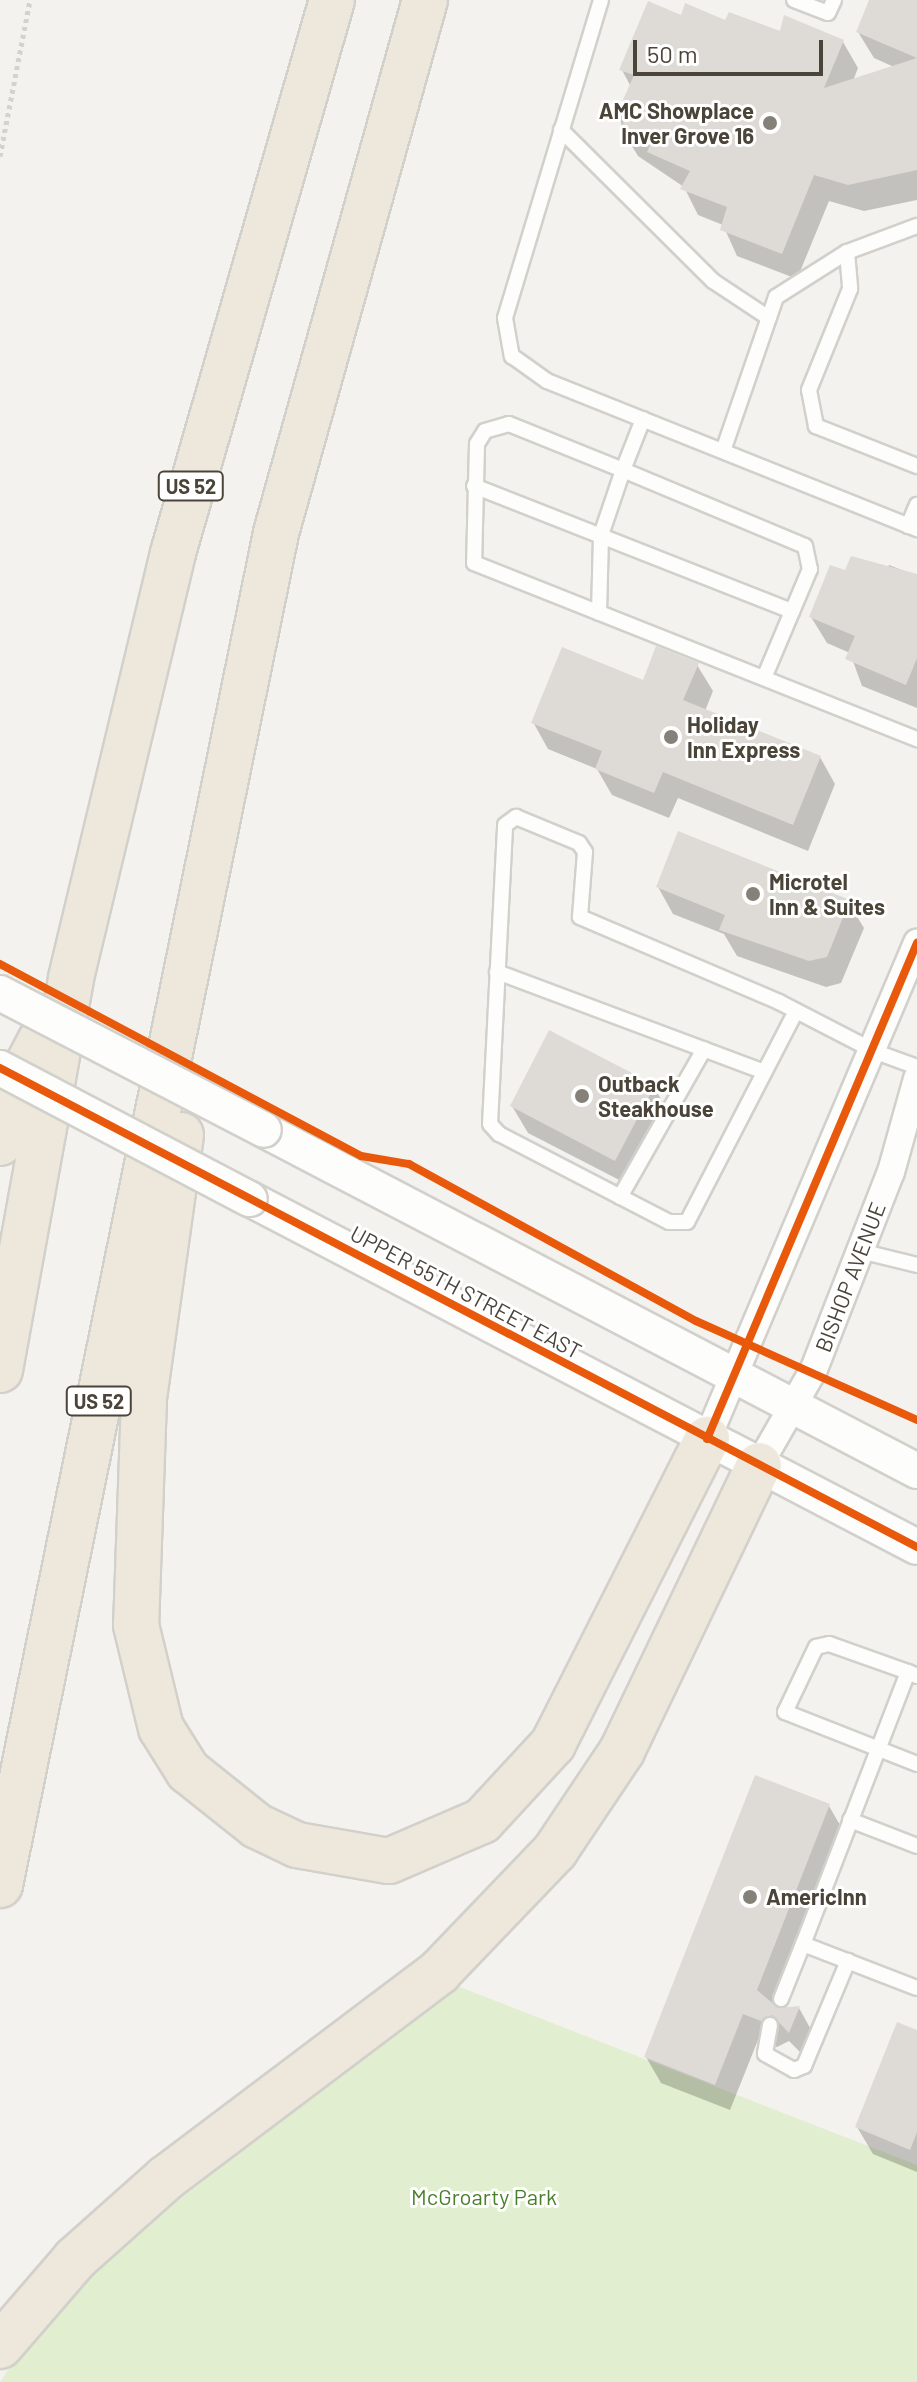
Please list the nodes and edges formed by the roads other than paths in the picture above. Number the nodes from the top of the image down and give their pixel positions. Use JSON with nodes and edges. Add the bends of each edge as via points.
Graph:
{"nodes":[{"id":1,"x":332,"y":0,"type":"edge"},
{"id":2,"x":425,"y":0,"type":"edge"},
{"id":3,"x":601,"y":0,"type":"edge"},
{"id":4,"x":794,"y":0,"type":"edge"},
{"id":5,"x":834,"y":0,"type":"edge"},
{"id":6,"x":561,"y":130,"type":"junction"},
{"id":7,"x":917,"y":226,"type":"edge"},
{"id":8,"x":847,"y":252,"type":"junction"},
{"id":9,"x":769,"y":318,"type":"junction"},
{"id":10,"x":643,"y":419,"type":"junction"},
{"id":11,"x":723,"y":451,"type":"junction"},
{"id":12,"x":917,"y":466,"type":"edge"},
{"id":13,"x":623,"y":470,"type":"junction"},
{"id":14,"x":474,"y":486,"type":"junction"},
{"id":15,"x":917,"y":505,"type":"edge"},
{"id":16,"x":913,"y":528,"type":"edge"},
{"id":17,"x":601,"y":535,"type":"junction"},
{"id":18,"x":792,"y":611,"type":"junction"},
{"id":19,"x":599,"y":613,"type":"junction"},
{"id":20,"x":764,"y":678,"type":"junction"},
{"id":21,"x":917,"y":739,"type":"edge"},
{"id":22,"x":198,"y":918,"type":"junction"},
{"id":23,"x":917,"y":943,"type":"edge"},
{"id":24,"x":497,"y":972,"type":"junction"},
{"id":25,"x":71,"y":978,"type":"junction"},
{"id":26,"x":0,"y":993,"type":"edge"},
{"id":27,"x":796,"y":1011,"type":"junction"},
{"id":28,"x":704,"y":1049,"type":"junction"},
{"id":29,"x":876,"y":1052,"type":"junction"},
{"id":30,"x":917,"y":1067,"type":"edge"},
{"id":31,"x":0,"y":1068,"type":"edge"},
{"id":32,"x":764,"y":1072,"type":"junction"},
{"id":33,"x":917,"y":1079,"type":"edge"},
{"id":34,"x":0,"y":1143,"type":"edge"},
{"id":35,"x":620,"y":1197,"type":"junction"},
{"id":36,"x":860,"y":1251,"type":"junction"},
{"id":37,"x":917,"y":1265,"type":"edge"},
{"id":38,"x":0,"y":1370,"type":"edge"},
{"id":39,"x":733,"y":1377,"type":"junction"},
{"id":40,"x":793,"y":1408,"type":"junction"},
{"id":41,"x":707,"y":1439,"type":"junction"},
{"id":42,"x":759,"y":1465,"type":"junction"},
{"id":43,"x":917,"y":1471,"type":"edge"},
{"id":44,"x":917,"y":1547,"type":"edge"},
{"id":45,"x":912,"y":1674,"type":"edge"},
{"id":46,"x":878,"y":1748,"type":"junction"},
{"id":47,"x":917,"y":1764,"type":"edge"},
{"id":48,"x":850,"y":1820,"type":"junction"},
{"id":49,"x":917,"y":1846,"type":"edge"},
{"id":50,"x":0,"y":1885,"type":"edge"},
{"id":51,"x":803,"y":1944,"type":"junction"},
{"id":52,"x":848,"y":1961,"type":"junction"},
{"id":53,"x":917,"y":1988,"type":"edge"},
{"id":54,"x":781,"y":1999,"type":"dead end"},
{"id":55,"x":770,"y":2025,"type":"dead end"},
{"id":56,"x":0,"y":2346,"type":"edge"}],
"edges":[{"from":1,"to":25,"type":"highway","number":"US 52","via":[[173,553]]},
{"from":2,"to":22,"type":"highway","number":"US 52","via":[[276,533]]},
{"from":3,"to":6,"type":"lane"},
{"from":4,"to":5,"type":"lane","via":[[828,13]]},
{"from":6,"to":9,"type":"lane","via":[[713,281]]},
{"from":6,"to":10,"type":"lane","via":[[505,318],[512,356],[547,381]]},
{"from":7,"to":8,"type":"lane"},
{"from":8,"to":9,"type":"lane","via":[[776,297]]},
{"from":8,"to":12,"type":"lane","via":[[850,289],[809,390],[816,426]]},
{"from":9,"to":11,"type":"lane"},
{"from":10,"to":11,"type":"lane"},
{"from":10,"to":13,"type":"lane"},
{"from":11,"to":16,"type":"lane"},
{"from":13,"to":14,"type":"lane","via":[[509,424],[485,431],[477,444]]},
{"from":13,"to":17,"type":"lane"},
{"from":13,"to":18,"type":"lane","via":[[805,546],[810,569]]},
{"from":14,"to":17,"type":"lane"},
{"from":14,"to":19,"type":"lane","via":[[474,563]]},
{"from":15,"to":16,"type":"lane"},
{"from":17,"to":18,"type":"lane"},
{"from":17,"to":19,"type":"lane"},
{"from":18,"to":20,"type":"lane"},
{"from":19,"to":20,"type":"lane"},
{"from":20,"to":21,"type":"lane"},
{"from":22,"to":41,"type":"highway","via":[[189,1084],[144,1399],[134,1551],[146,1689],[188,1771],[257,1826],[341,1856],[389,1861],[482,1821],[553,1744]]},
{"from":22,"to":50,"type":"highway","number":"US 52"},
{"from":23,"to":29,"type":"street"},
{"from":24,"to":27,"type":"lane","via":[[505,825],[516,817],[579,843],[585,852],[580,917]]},
{"from":24,"to":28,"type":"lane"},
{"from":24,"to":35,"type":"lane","via":[[490,1124]]},
{"from":25,"to":34,"type":"highway","via":[[14,1091]]},
{"from":25,"to":38,"type":"highway","number":"US 52"},
{"from":26,"to":39,"type":"street","bridge":true},
{"from":27,"to":29,"type":"lane"},
{"from":27,"to":32,"type":"lane"},
{"from":28,"to":32,"type":"lane"},
{"from":28,"to":35,"type":"lane"},
{"from":29,"to":30,"type":"lane"},
{"from":29,"to":39,"type":"street"},
{"from":31,"to":41,"type":"street","name":"UPPER 55TH STREET EAST","bridge":true},
{"from":32,"to":35,"type":"lane","via":[[687,1222],[669,1222]]},
{"from":33,"to":36,"type":"street","name":"BISHOP AVENUE"},
{"from":36,"to":37,"type":"lane"},
{"from":36,"to":40,"type":"street","name":"BISHOP AVENUE"},
{"from":39,"to":40,"type":"street"},
{"from":39,"to":41,"type":"street"},
{"from":40,"to":42,"type":"street","name":"BISHOP AVENUE"},
{"from":40,"to":43,"type":"street"},
{"from":41,"to":42,"type":"street","name":"UPPER 55TH STREET EAST"},
{"from":42,"to":44,"type":"street","name":"UPPER 55TH STREET EAST"},
{"from":42,"to":56,"type":"highway","via":[[622,1751],[555,1851],[439,1972],[166,2178],[87,2248]]},
{"from":45,"to":46,"type":"lane"},
{"from":45,"to":46,"type":"lane","via":[[829,1644],[816,1647],[785,1712]]},
{"from":46,"to":47,"type":"lane"},
{"from":46,"to":48,"type":"lane"},
{"from":48,"to":49,"type":"lane"},
{"from":48,"to":51,"type":"lane"},
{"from":51,"to":52,"type":"lane"},
{"from":51,"to":54,"type":"lane"},
{"from":52,"to":53,"type":"lane"},
{"from":52,"to":55,"type":"lane","via":[[804,2066],[794,2070],[765,2054]]}]}
